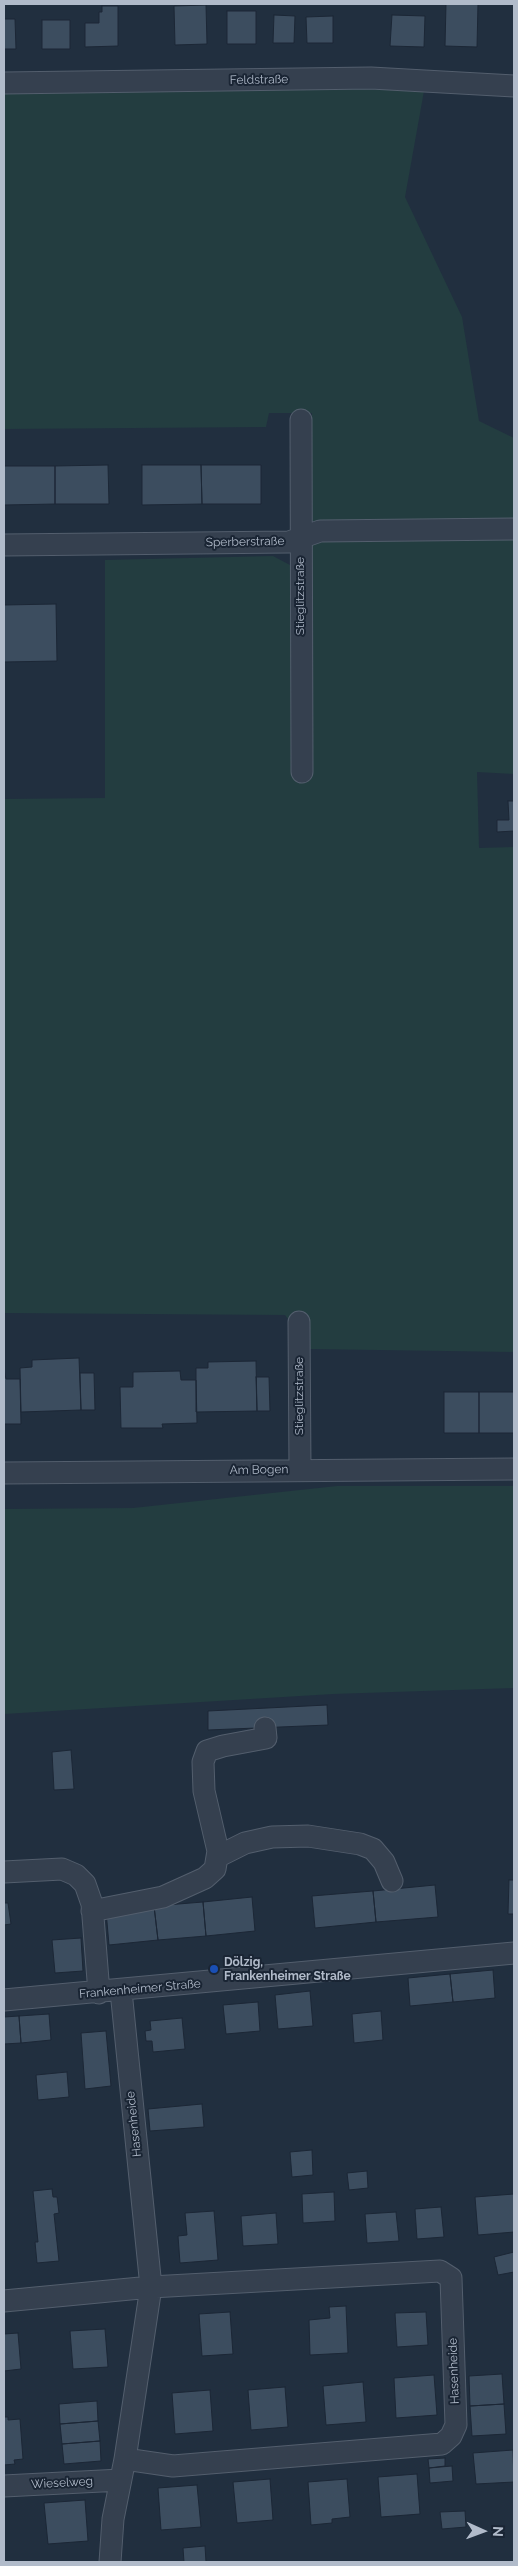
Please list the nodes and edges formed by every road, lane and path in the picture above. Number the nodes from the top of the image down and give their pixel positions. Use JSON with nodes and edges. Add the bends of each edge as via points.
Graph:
{"nodes":[{"id":1,"x":4,"y":84,"type":"edge"},
{"id":2,"x":514,"y":86,"type":"edge"},
{"id":3,"x":301,"y":420,"type":"dead end"},
{"id":4,"x":514,"y":529,"type":"edge"},
{"id":5,"x":300,"y":537,"type":"junction"},
{"id":6,"x":4,"y":545,"type":"edge"},
{"id":7,"x":302,"y":772,"type":"dead end"},
{"id":8,"x":299,"y":1322,"type":"dead end"},
{"id":9,"x":300,"y":1470,"type":"junction"},
{"id":10,"x":514,"y":1470,"type":"edge"},
{"id":11,"x":4,"y":1473,"type":"edge"},
{"id":12,"x":265,"y":1728,"type":"dead end"},
{"id":13,"x":217,"y":1856,"type":"junction"},
{"id":14,"x":4,"y":1872,"type":"edge"},
{"id":15,"x":392,"y":1881,"type":"dead end"},
{"id":16,"x":92,"y":1911,"type":"junction"},
{"id":17,"x":514,"y":1953,"type":"edge"},
{"id":18,"x":121,"y":1991,"type":"junction"},
{"id":19,"x":99,"y":1993,"type":"junction"},
{"id":20,"x":4,"y":2000,"type":"edge"},
{"id":21,"x":150,"y":2287,"type":"junction"},
{"id":22,"x":4,"y":2301,"type":"edge"},
{"id":23,"x":123,"y":2470,"type":"junction"},
{"id":24,"x":4,"y":2486,"type":"edge"},
{"id":25,"x":110,"y":2562,"type":"edge"}],
"edges":[{"from":1,"to":2,"type":"street","name":"Feldstraße","via":[[371,78]]},
{"from":3,"to":5,"type":"street","name":"Stieglitzstraße"},
{"from":4,"to":5,"type":"street","name":"Sperberstraße","via":[[320,531]]},
{"from":5,"to":6,"type":"street","name":"Sperberstraße","via":[[289,542]]},
{"from":5,"to":7,"type":"street","name":"Stieglitzstraße"},
{"from":8,"to":9,"type":"street","name":"Stieglitzstraße"},
{"from":9,"to":10,"type":"street","name":"Am Bogen"},
{"from":9,"to":11,"type":"street","name":"Am Bogen"},
{"from":12,"to":13,"type":"street","via":[[266,1738],[207,1751],[202,1762],[204,1791],[214,1826]]},
{"from":13,"to":15,"type":"street","via":[[245,1843],[272,1837],[308,1836],[373,1849],[384,1862]]},
{"from":13,"to":16,"type":"street","via":[[215,1869],[205,1878],[163,1897]]},
{"from":14,"to":16,"type":"street","via":[[62,1869],[76,1875],[85,1884]]},
{"from":16,"to":19,"type":"street"},
{"from":17,"to":18,"type":"street","name":"Frankenheimer Straße"},
{"from":18,"to":19,"type":"street","name":"Frankenheimer Straße"},
{"from":18,"to":21,"type":"street","name":"Hasenheide"},
{"from":19,"to":20,"type":"street","name":"Frankenheimer Straße"},
{"from":21,"to":22,"type":"street","name":"Hasenheide"},
{"from":21,"to":23,"type":"street","name":"Hasenheide"},
{"from":21,"to":23,"type":"street","name":"Hasenheide","via":[[440,2271],[451,2278],[456,2425],[442,2444]]},
{"from":23,"to":24,"type":"street","name":"Wieselweg"},
{"from":23,"to":25,"type":"street","name":"Hasenheide","via":[[113,2519]]}]}
